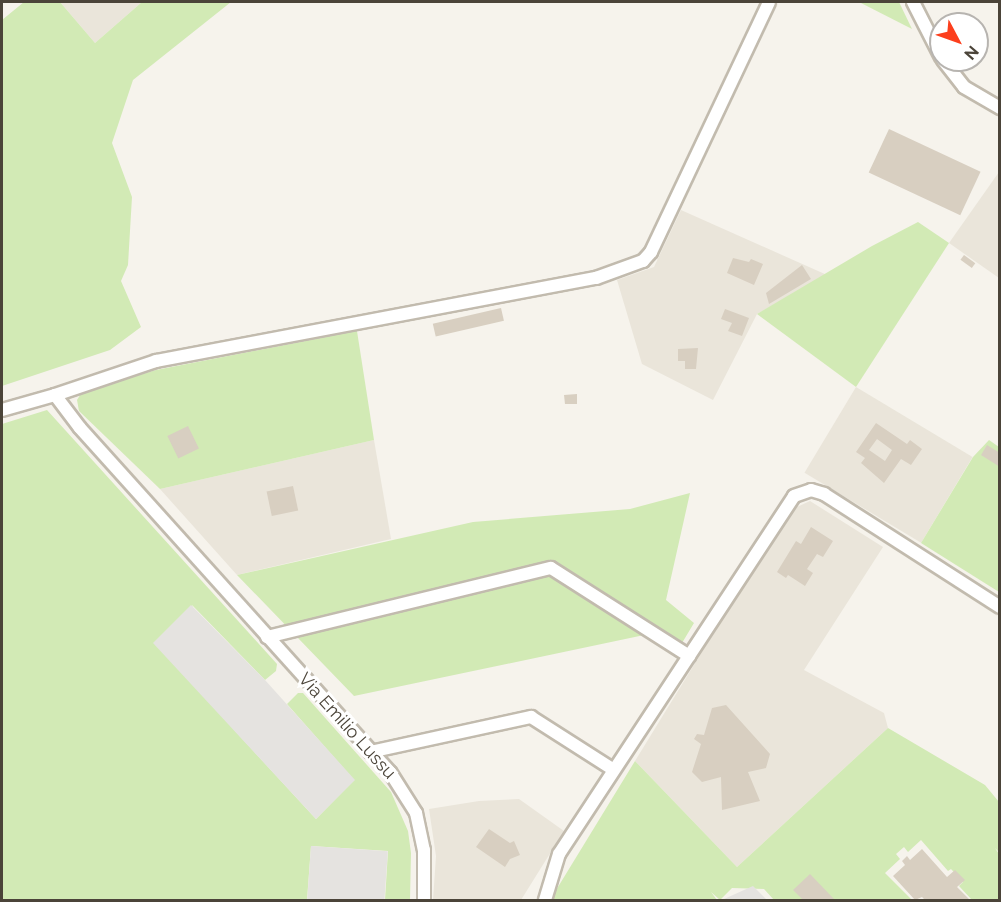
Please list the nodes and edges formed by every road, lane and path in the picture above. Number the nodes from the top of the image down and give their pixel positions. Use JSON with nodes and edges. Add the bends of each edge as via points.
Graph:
{"nodes":[{"id":1,"x":769,"y":2,"type":"edge"},
{"id":2,"x":914,"y":2,"type":"edge"},
{"id":3,"x":929,"y":32,"type":"edge"},
{"id":4,"x":953,"y":72,"type":"edge"},
{"id":5,"x":999,"y":108,"type":"edge"},
{"id":6,"x":56,"y":395,"type":"junction"},
{"id":7,"x":2,"y":410,"type":"edge"},
{"id":8,"x":999,"y":607,"type":"edge"},
{"id":9,"x":267,"y":637,"type":"junction"},
{"id":10,"x":689,"y":656,"type":"junction"},
{"id":11,"x":370,"y":752,"type":"junction"},
{"id":12,"x":614,"y":770,"type":"junction"},
{"id":13,"x":424,"y":900,"type":"edge"},
{"id":14,"x":545,"y":900,"type":"edge"}],
"edges":[{"from":1,"to":6,"type":"street","via":[[651,252],[643,261],[596,278],[156,361]]},
{"from":2,"to":3,"type":"street"},
{"from":4,"to":5,"type":"street","via":[[964,87]]},
{"from":6,"to":7,"type":"street"},
{"from":6,"to":9,"type":"street","name":"Via Emilio Lussu","via":[[80,428]]},
{"from":8,"to":10,"type":"street","via":[[824,494],[811,490],[795,496]]},
{"from":9,"to":10,"type":"street","via":[[551,568]]},
{"from":9,"to":11,"type":"street","name":"Via Emilio Lussu"},
{"from":10,"to":12,"type":"street"},
{"from":11,"to":12,"type":"street","via":[[531,717]]},
{"from":11,"to":13,"type":"street","name":"Via Emilio Lussu","via":[[390,772],[416,813],[424,850]]},
{"from":12,"to":14,"type":"street","via":[[559,854]]}]}
